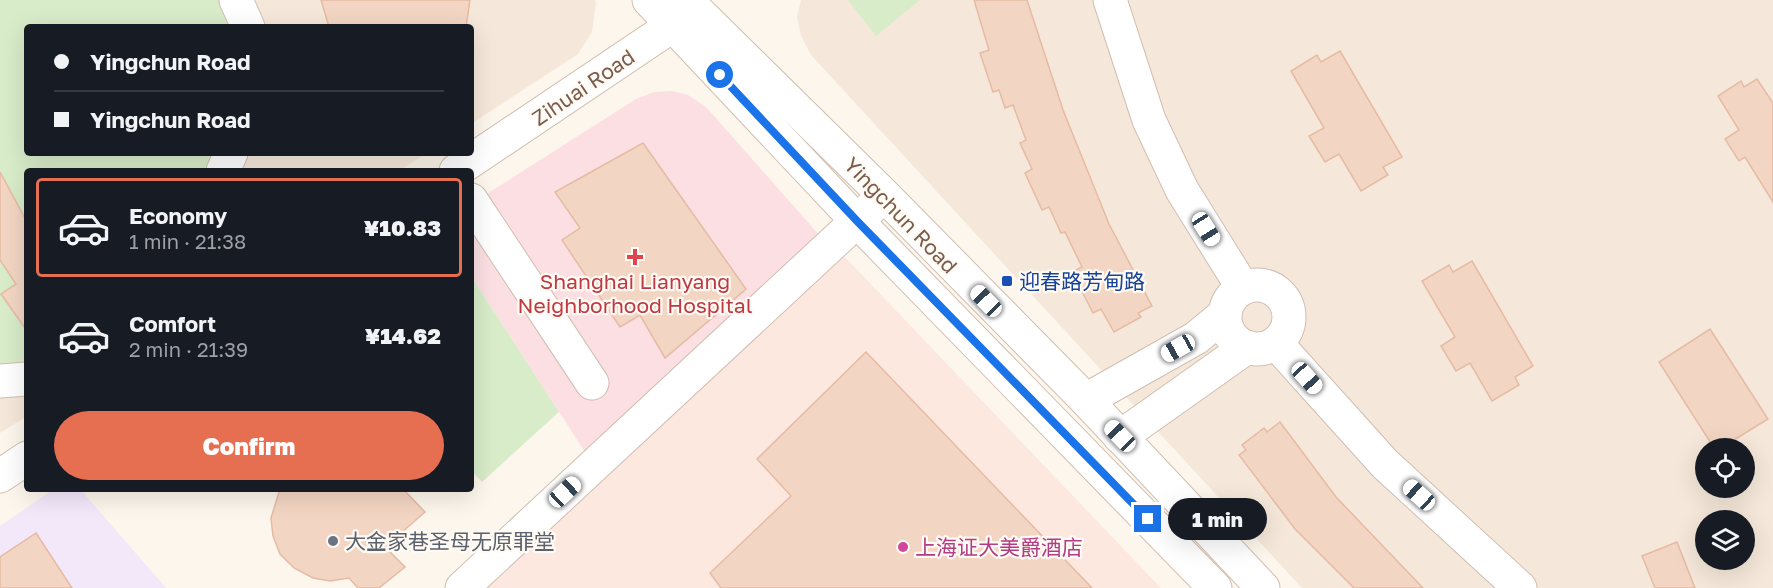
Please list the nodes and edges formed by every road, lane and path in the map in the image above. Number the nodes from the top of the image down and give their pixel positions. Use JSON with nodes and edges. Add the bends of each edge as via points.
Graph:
{"nodes":[{"id":1,"x":236,"y":0,"type":"edge"},
{"id":2,"x":649,"y":0,"type":"edge"},
{"id":3,"x":1110,"y":0,"type":"edge"},
{"id":4,"x":691,"y":9,"type":"edge"},
{"id":5,"x":247,"y":24,"type":"edge"},
{"id":6,"x":460,"y":168,"type":"edge"},
{"id":7,"x":884,"y":195,"type":"junction"},
{"id":8,"x":474,"y":205,"type":"edge"},
{"id":9,"x":857,"y":221,"type":"junction"},
{"id":10,"x":1234,"y":301,"type":"junction"},
{"id":11,"x":1262,"y":345,"type":"junction"},
{"id":12,"x":24,"y":379,"type":"edge"},
{"id":13,"x":0,"y":381,"type":"edge"},
{"id":14,"x":592,"y":383,"type":"dead end"},
{"id":15,"x":1086,"y":400,"type":"junction"},
{"id":16,"x":1120,"y":436,"type":"junction"},
{"id":17,"x":24,"y":460,"type":"edge"},
{"id":18,"x":0,"y":476,"type":"edge"},
{"id":19,"x":462,"y":588,"type":"edge"},
{"id":20,"x":1215,"y":588,"type":"edge"},
{"id":21,"x":1263,"y":588,"type":"edge"},
{"id":22,"x":1520,"y":588,"type":"edge"}],
"edges":[{"from":1,"to":5,"type":"street"},
{"from":2,"to":4,"type":"street","name":"Yingchun Road"},
{"from":3,"to":10,"type":"street","via":[[1149,120]]},
{"from":4,"to":6,"type":"street","name":"Zihuai Road"},
{"from":4,"to":7,"type":"street","name":"Yingchun Road"},
{"from":4,"to":9,"type":"street","name":"Yingchun Road"},
{"from":7,"to":9,"type":"street"},
{"from":7,"to":15,"type":"street","name":"Yingchun Road"},
{"from":8,"to":14,"type":"street"},
{"from":9,"to":19,"type":"street"},
{"from":9,"to":20,"type":"street","name":"Yingchun Road"},
{"from":10,"to":11,"type":"street","via":[[1230,335]]},
{"from":10,"to":11,"type":"street","via":[[1264,285],[1282,296],[1290,316],[1284,336]]},
{"from":10,"to":15,"type":"street","via":[[1196,338]]},
{"from":11,"to":16,"type":"street"},
{"from":11,"to":22,"type":"street"},
{"from":12,"to":13,"type":"street"},
{"from":15,"to":16,"type":"street","name":"Yingchun Road"},
{"from":16,"to":21,"type":"street","name":"Yingchun Road"},
{"from":17,"to":18,"type":"street"}]}
